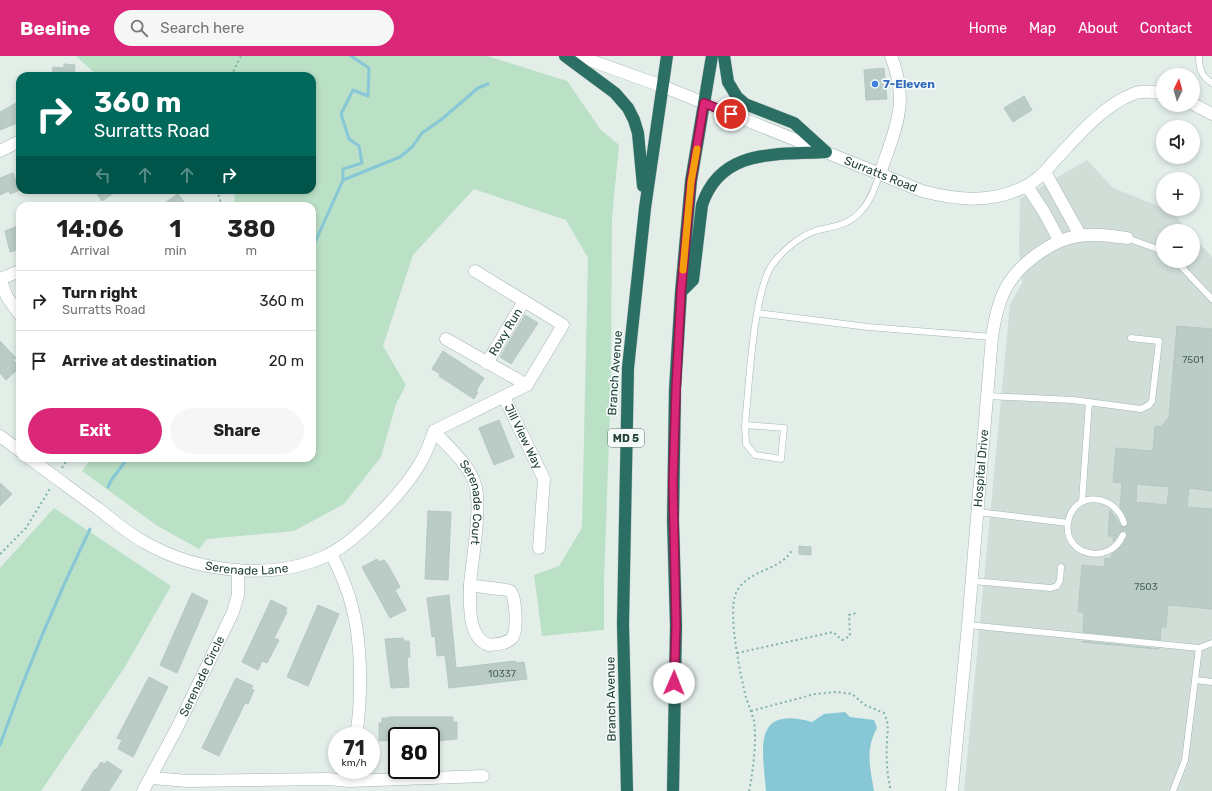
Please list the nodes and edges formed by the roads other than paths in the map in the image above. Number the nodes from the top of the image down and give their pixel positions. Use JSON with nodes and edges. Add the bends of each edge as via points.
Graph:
{"nodes":[{"id":1,"x":565,"y":56,"type":"edge"},
{"id":2,"x":578,"y":56,"type":"edge"},
{"id":3,"x":667,"y":56,"type":"edge"},
{"id":4,"x":712,"y":56,"type":"edge"},
{"id":5,"x":724,"y":56,"type":"edge"},
{"id":6,"x":891,"y":56,"type":"edge"},
{"id":7,"x":1199,"y":56,"type":"edge"},
{"id":8,"x":1212,"y":83,"type":"edge"},
{"id":9,"x":662,"y":86,"type":"junction"},
{"id":10,"x":1156,"y":93,"type":"edge"},
{"id":11,"x":704,"y":103,"type":"junction"},
{"id":12,"x":1200,"y":108,"type":"edge"},
{"id":13,"x":1212,"y":114,"type":"edge"},
{"id":14,"x":16,"y":143,"type":"edge"},
{"id":15,"x":0,"y":151,"type":"edge"},
{"id":16,"x":826,"y":152,"type":"junction"},
{"id":17,"x":1045,"y":172,"type":"junction"},
{"id":18,"x":880,"y":174,"type":"junction"},
{"id":19,"x":1027,"y":186,"type":"junction"},
{"id":20,"x":645,"y":208,"type":"junction"},
{"id":21,"x":1080,"y":236,"type":"junction"},
{"id":22,"x":1127,"y":238,"type":"joint"},
{"id":23,"x":1059,"y":240,"type":"junction"},
{"id":24,"x":1156,"y":248,"type":"edge"},
{"id":25,"x":1183,"y":268,"type":"edge"},
{"id":26,"x":475,"y":271,"type":"dead end"},
{"id":27,"x":16,"y":273,"type":"edge"},
{"id":28,"x":0,"y":279,"type":"edge"},
{"id":29,"x":681,"y":292,"type":"junction"},
{"id":30,"x":1212,"y":299,"type":"edge"},
{"id":31,"x":524,"y":301,"type":"junction"},
{"id":32,"x":16,"y":309,"type":"edge"},
{"id":33,"x":757,"y":313,"type":"junction"},
{"id":34,"x":992,"y":337,"type":"junction"},
{"id":35,"x":1131,"y":338,"type":"dead end"},
{"id":36,"x":446,"y":339,"type":"dead end"},
{"id":37,"x":486,"y":362,"type":"junction"},
{"id":38,"x":527,"y":386,"type":"junction"},
{"id":39,"x":987,"y":396,"type":"junction"},
{"id":40,"x":504,"y":397,"type":"junction"},
{"id":41,"x":1089,"y":402,"type":"junction"},
{"id":42,"x":745,"y":426,"type":"junction"},
{"id":43,"x":434,"y":431,"type":"junction"},
{"id":44,"x":0,"y":436,"type":"edge"},
{"id":45,"x":16,"y":448,"type":"edge"},
{"id":46,"x":34,"y":462,"type":"edge"},
{"id":47,"x":1082,"y":502,"type":"junction"},
{"id":48,"x":978,"y":512,"type":"junction"},
{"id":49,"x":1068,"y":523,"type":"junction"},
{"id":50,"x":1124,"y":523,"type":"dead end"},
{"id":51,"x":1122,"y":535,"type":"dead end"},
{"id":52,"x":539,"y":548,"type":"dead end"},
{"id":53,"x":331,"y":553,"type":"junction"},
{"id":54,"x":1061,"y":568,"type":"dead end"},
{"id":55,"x":238,"y":570,"type":"junction"},
{"id":56,"x":972,"y":581,"type":"junction"},
{"id":57,"x":470,"y":585,"type":"junction"},
{"id":58,"x":968,"y":625,"type":"junction"},
{"id":59,"x":1212,"y":643,"type":"edge"},
{"id":60,"x":1199,"y":648,"type":"junction"},
{"id":61,"x":1196,"y":680,"type":"junction"},
{"id":62,"x":1212,"y":682,"type":"edge"},
{"id":63,"x":357,"y":727,"type":"edge"},
{"id":64,"x":380,"y":776,"type":"edge"},
{"id":65,"x":484,"y":776,"type":"dead end"},
{"id":66,"x":152,"y":778,"type":"junction"},
{"id":67,"x":328,"y":779,"type":"edge"},
{"id":68,"x":224,"y":786,"type":"edge"},
{"id":69,"x":143,"y":791,"type":"edge"},
{"id":70,"x":627,"y":791,"type":"edge"},
{"id":71,"x":673,"y":791,"type":"edge"},
{"id":72,"x":952,"y":791,"type":"edge"},
{"id":73,"x":1173,"y":791,"type":"edge"}],
"edges":[{"from":1,"to":20,"type":"highway","via":[[618,96],[634,120],[638,133]]},
{"from":2,"to":9,"type":"street","name":"Surratts Road"},
{"from":3,"to":9,"type":"highway","name":"Branch Avenue","number":"MD 5"},
{"from":4,"to":11,"type":"highway"},
{"from":5,"to":16,"type":"highway","via":[[728,82],[737,97],[745,104],[794,123]]},
{"from":6,"to":18,"type":"street","via":[[897,72],[901,105]]},
{"from":7,"to":8,"type":"lane","via":[[1199,69]]},
{"from":9,"to":11,"type":"street","name":"Surratts Road"},
{"from":9,"to":20,"type":"highway","name":"Branch Avenue","number":"MD 5"},
{"from":10,"to":17,"type":"street","name":"Surratts Road","via":[[1134,93],[1109,108]]},
{"from":11,"to":16,"type":"street","name":"Surratts Road"},
{"from":11,"to":29,"type":"highway","via":[[691,182]]},
{"from":12,"to":13,"type":"street"},
{"from":14,"to":15,"type":"street"},
{"from":16,"to":18,"type":"street","name":"Surratts Road"},
{"from":16,"to":29,"type":"highway","via":[[757,156],[736,164],[715,179],[705,194],[702,205],[693,280]]},
{"from":17,"to":19,"type":"street","name":"Surratts Road"},
{"from":17,"to":21,"type":"street"},
{"from":18,"to":19,"type":"street","name":"Surratts Road","via":[[922,191],[950,198],[976,200]]},
{"from":18,"to":33,"type":"lane","via":[[868,204],[853,219],[838,227],[808,235],[776,260],[767,274]]},
{"from":19,"to":23,"type":"street"},
{"from":20,"to":70,"type":"highway","name":"Branch Avenue","number":"MD 5","via":[[628,368],[625,444],[623,624]]},
{"from":21,"to":22,"type":"street","name":"Hospital Drive"},
{"from":21,"to":23,"type":"street","name":"Hospital Drive"},
{"from":22,"to":24,"type":"lane"},
{"from":23,"to":34,"type":"street","name":"Hospital Drive","via":[[1034,256],[1012,277],[999,302]]},
{"from":25,"to":30,"type":"lane"},
{"from":26,"to":31,"type":"street"},
{"from":27,"to":28,"type":"street"},
{"from":28,"to":32,"type":"street"},
{"from":29,"to":71,"type":"highway","via":[[673,456],[676,626]]},
{"from":31,"to":37,"type":"street","name":"Roxy Run"},
{"from":31,"to":38,"type":"street","via":[[563,325]]},
{"from":33,"to":34,"type":"lane"},
{"from":33,"to":42,"type":"lane"},
{"from":34,"to":39,"type":"street","name":"Hospital Drive"},
{"from":35,"to":41,"type":"lane","via":[[1159,341],[1152,401],[1141,408]]},
{"from":36,"to":37,"type":"street"},
{"from":37,"to":38,"type":"street"},
{"from":38,"to":40,"type":"street"},
{"from":39,"to":41,"type":"lane"},
{"from":39,"to":48,"type":"street","name":"Hospital Drive"},
{"from":40,"to":43,"type":"street"},
{"from":40,"to":52,"type":"street","name":"Jill View Way","via":[[544,479]]},
{"from":41,"to":47,"type":"lane"},
{"from":42,"to":42,"type":"lane","via":[[746,444],[755,455],[781,459],[784,428]]},
{"from":43,"to":53,"type":"street","name":"Serenade Lane","via":[[423,458],[386,508],[347,543]]},
{"from":43,"to":57,"type":"street","name":"Serenade Court","via":[[464,465],[475,483],[478,500]]},
{"from":44,"to":45,"type":"street"},
{"from":46,"to":55,"type":"street","name":"Serenade Lane","via":[[144,542],[191,562]]},
{"from":47,"to":49,"type":"lane","via":[[1073,511]]},
{"from":47,"to":50,"type":"lane","via":[[1105,500],[1118,509]]},
{"from":48,"to":49,"type":"lane"},
{"from":48,"to":56,"type":"street","name":"Hospital Drive"},
{"from":49,"to":51,"type":"lane","via":[[1070,538],[1081,550],[1088,553],[1103,554],[1117,545]]},
{"from":53,"to":55,"type":"street","name":"Serenade Lane","via":[[286,567]]},
{"from":53,"to":63,"type":"street","via":[[353,609],[359,657],[360,699]]},
{"from":54,"to":56,"type":"lane","via":[[1057,586],[1050,588]]},
{"from":55,"to":66,"type":"street","name":"Serenade Circle","via":[[238,595],[233,612]]},
{"from":56,"to":58,"type":"street","name":"Hospital Drive"},
{"from":57,"to":57,"type":"street","name":"Serenade Court","via":[[471,619],[478,637],[489,645],[509,640],[514,635],[516,624],[514,597],[511,592]]},
{"from":58,"to":60,"type":"lane"},
{"from":58,"to":72,"type":"street","name":"Hospital Drive"},
{"from":59,"to":60,"type":"lane"},
{"from":60,"to":61,"type":"lane"},
{"from":61,"to":62,"type":"lane"},
{"from":61,"to":73,"type":"lane","via":[[1185,760]]},
{"from":64,"to":65,"type":"street"},
{"from":66,"to":68,"type":"street"},
{"from":66,"to":69,"type":"street","name":"Serenade Circle"},
{"from":67,"to":68,"type":"street"}]}
